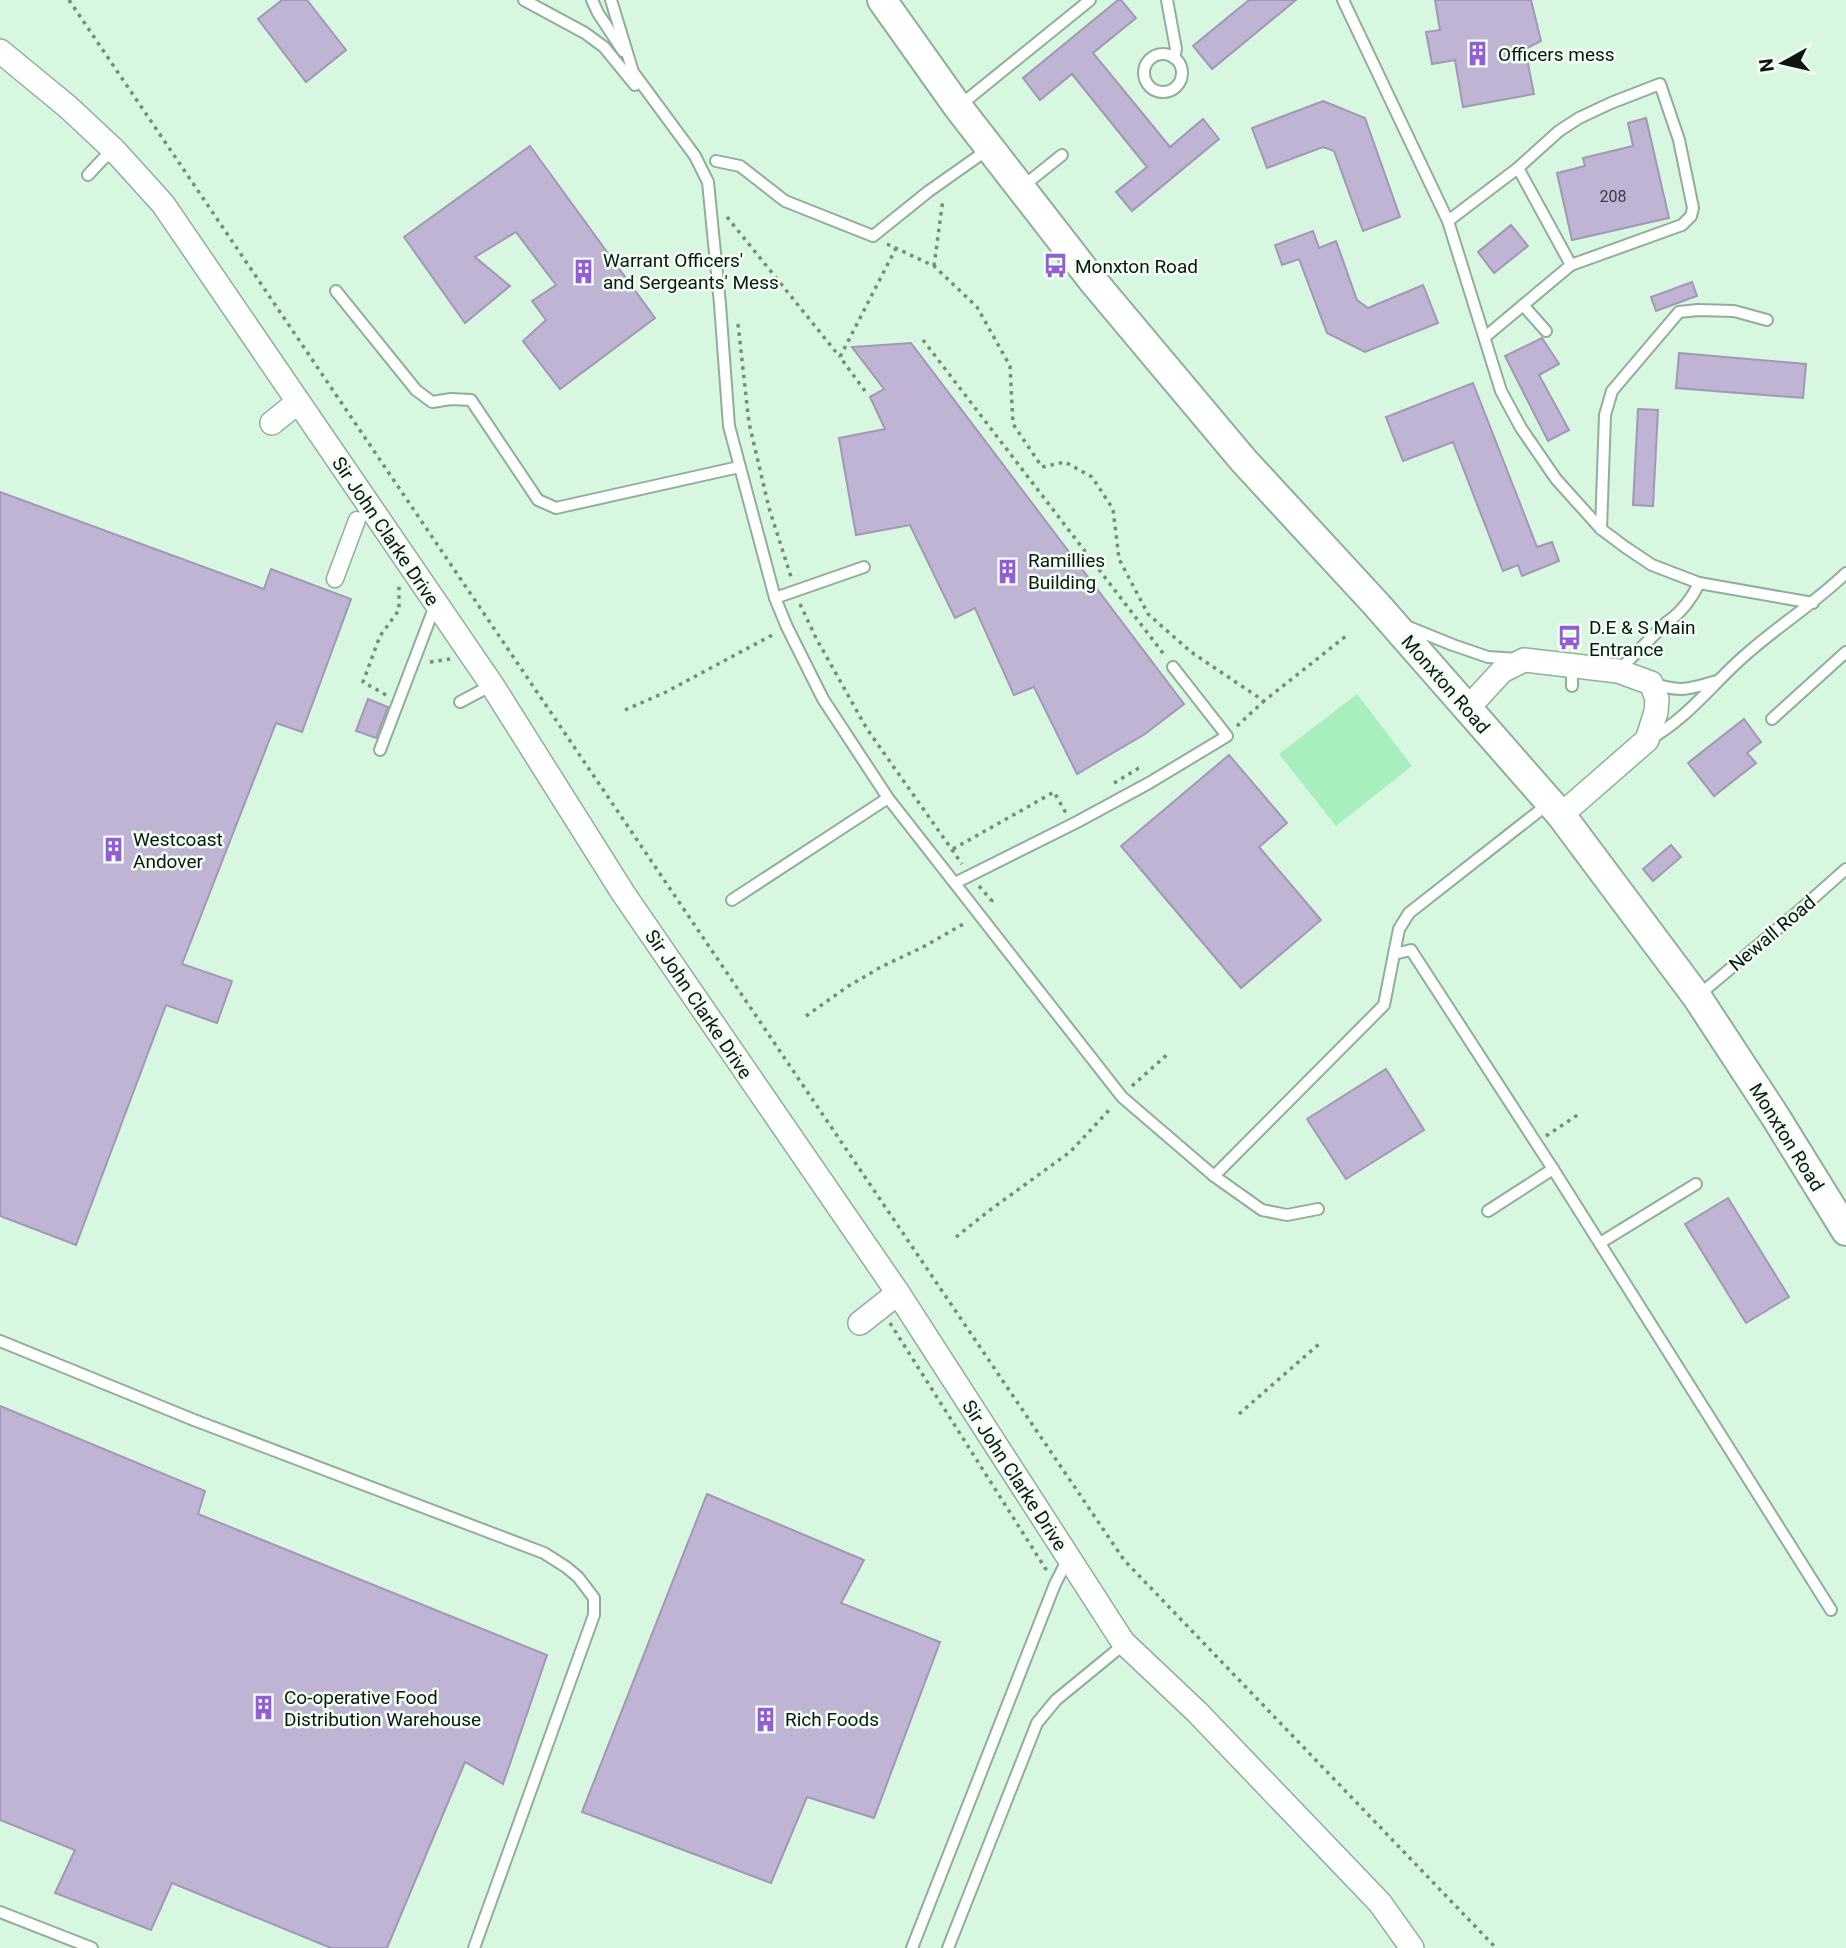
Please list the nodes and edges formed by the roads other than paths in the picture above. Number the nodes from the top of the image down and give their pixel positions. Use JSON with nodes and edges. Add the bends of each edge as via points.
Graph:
{"nodes":[{"id":1,"x":524,"y":0,"type":"edge"},
{"id":2,"x":592,"y":0,"type":"edge"},
{"id":3,"x":611,"y":0,"type":"edge"},
{"id":4,"x":882,"y":0,"type":"edge"},
{"id":5,"x":1090,"y":0,"type":"edge"},
{"id":6,"x":1167,"y":0,"type":"edge"},
{"id":7,"x":1343,"y":0,"type":"edge"},
{"id":8,"x":0,"y":51,"type":"edge"},
{"id":9,"x":1174,"y":58,"type":"dead end"},
{"id":10,"x":630,"y":59,"type":"junction"},
{"id":11,"x":958,"y":107,"type":"junction"},
{"id":12,"x":683,"y":139,"type":"junction"},
{"id":13,"x":991,"y":148,"type":"junction"},
{"id":14,"x":115,"y":151,"type":"junction"},
{"id":15,"x":1062,"y":155,"type":"dead end"},
{"id":16,"x":716,"y":161,"type":"dead end"},
{"id":17,"x":1518,"y":168,"type":"junction"},
{"id":18,"x":88,"y":175,"type":"dead end"},
{"id":19,"x":1022,"y":187,"type":"junction"},
{"id":20,"x":1448,"y":221,"type":"junction"},
{"id":21,"x":1571,"y":265,"type":"junction"},
{"id":22,"x":336,"y":292,"type":"dead end"},
{"id":23,"x":1523,"y":305,"type":"junction"},
{"id":24,"x":1767,"y":320,"type":"dead end"},
{"id":25,"x":1546,"y":331,"type":"dead end"},
{"id":26,"x":1485,"y":337,"type":"junction"},
{"id":27,"x":298,"y":402,"type":"junction"},
{"id":28,"x":272,"y":423,"type":"dead end"},
{"id":29,"x":739,"y":467,"type":"junction"},
{"id":30,"x":357,"y":520,"type":"dead end"},
{"id":31,"x":1601,"y":529,"type":"junction"},
{"id":32,"x":864,"y":567,"type":"dead end"},
{"id":33,"x":1846,"y":573,"type":"edge"},
{"id":34,"x":335,"y":579,"type":"dead end"},
{"id":35,"x":1699,"y":583,"type":"junction"},
{"id":36,"x":775,"y":598,"type":"junction"},
{"id":37,"x":436,"y":603,"type":"junction"},
{"id":38,"x":1813,"y":603,"type":"junction"},
{"id":39,"x":1376,"y":604,"type":"junction"},
{"id":40,"x":1846,"y":652,"type":"edge"},
{"id":41,"x":1524,"y":660,"type":"junction"},
{"id":42,"x":1173,"y":667,"type":"road end"},
{"id":43,"x":1618,"y":671,"type":"junction"},
{"id":44,"x":1717,"y":681,"type":"junction"},
{"id":45,"x":1651,"y":683,"type":"junction"},
{"id":46,"x":492,"y":685,"type":"junction"},
{"id":47,"x":460,"y":702,"type":"dead end"},
{"id":48,"x":1468,"y":708,"type":"junction"},
{"id":49,"x":1772,"y":719,"type":"dead end"},
{"id":50,"x":1647,"y":740,"type":"junction"},
{"id":51,"x":380,"y":750,"type":"dead end"},
{"id":52,"x":888,"y":798,"type":"junction"},
{"id":53,"x":1555,"y":808,"type":"junction"},
{"id":54,"x":1846,"y":869,"type":"edge"},
{"id":55,"x":955,"y":883,"type":"junction"},
{"id":56,"x":732,"y":900,"type":"dead end"},
{"id":57,"x":1394,"y":954,"type":"junction"},
{"id":58,"x":1696,"y":997,"type":"junction"},
{"id":59,"x":1553,"y":1169,"type":"junction"},
{"id":60,"x":1214,"y":1176,"type":"junction"},
{"id":61,"x":1696,"y":1184,"type":"dead end"},
{"id":62,"x":1318,"y":1209,"type":"dead end"},
{"id":63,"x":1488,"y":1211,"type":"dead end"},
{"id":64,"x":1846,"y":1231,"type":"edge"},
{"id":65,"x":1600,"y":1244,"type":"junction"},
{"id":66,"x":898,"y":1293,"type":"junction"},
{"id":67,"x":860,"y":1323,"type":"dead end"},
{"id":68,"x":0,"y":1340,"type":"edge"},
{"id":69,"x":1069,"y":1557,"type":"junction"},
{"id":70,"x":1830,"y":1610,"type":"dead end"},
{"id":71,"x":1120,"y":1646,"type":"junction"},
{"id":72,"x":0,"y":1912,"type":"edge"},
{"id":73,"x":92,"y":1948,"type":"edge"},
{"id":74,"x":474,"y":1948,"type":"edge"},
{"id":75,"x":912,"y":1948,"type":"edge"},
{"id":76,"x":948,"y":1948,"type":"edge"},
{"id":77,"x":1412,"y":1948,"type":"edge"}],
"edges":[{"from":1,"to":12,"type":"lane","via":[[604,47]]},
{"from":2,"to":10,"type":"lane"},
{"from":3,"to":10,"type":"lane"},
{"from":4,"to":11,"type":"street","name":"Monxton Road"},
{"from":5,"to":11,"type":"lane"},
{"from":6,"to":9,"type":"lane"},
{"from":7,"to":20,"type":"lane"},
{"from":8,"to":14,"type":"street","name":"Sir John Clarke Drive"},
{"from":10,"to":12,"type":"lane","via":[[633,72]]},
{"from":11,"to":13,"type":"street","name":"Monxton Road"},
{"from":12,"to":29,"type":"lane","via":[[708,182],[711,199],[729,426]]},
{"from":13,"to":16,"type":"lane","via":[[873,236],[785,201],[740,166]]},
{"from":13,"to":19,"type":"street","name":"Monxton Road"},
{"from":14,"to":18,"type":"lane"},
{"from":14,"to":27,"type":"street","name":"Sir John Clarke Drive","via":[[163,204]]},
{"from":15,"to":19,"type":"lane"},
{"from":17,"to":20,"type":"lane"},
{"from":17,"to":21,"type":"lane"},
{"from":17,"to":21,"type":"lane","via":[[1579,118],[1660,84],[1679,140],[1691,216],[1682,225]]},
{"from":19,"to":39,"type":"street","name":"Monxton Road","via":[[1093,281],[1244,461]]},
{"from":20,"to":26,"type":"lane"},
{"from":21,"to":23,"type":"lane"},
{"from":22,"to":29,"type":"lane","via":[[416,390],[432,402],[471,400],[538,500],[556,508]]},
{"from":23,"to":25,"type":"lane"},
{"from":23,"to":26,"type":"lane"},
{"from":24,"to":31,"type":"lane","via":[[1734,311],[1679,312],[1612,391],[1605,415]]},
{"from":26,"to":31,"type":"lane","via":[[1501,391],[1521,428],[1556,479]]},
{"from":27,"to":28,"type":"street"},
{"from":27,"to":37,"type":"street","name":"Sir John Clarke Drive"},
{"from":29,"to":36,"type":"lane"},
{"from":30,"to":34,"type":"street"},
{"from":31,"to":35,"type":"lane","via":[[1652,565]]},
{"from":32,"to":36,"type":"lane"},
{"from":33,"to":38,"type":"lane"},
{"from":35,"to":38,"type":"lane"},
{"from":35,"to":43,"type":"lane","via":[[1675,617]]},
{"from":36,"to":52,"type":"lane","via":[[822,699]]},
{"from":37,"to":46,"type":"street","name":"Sir John Clarke Drive"},
{"from":37,"to":51,"type":"lane"},
{"from":38,"to":44,"type":"lane"},
{"from":39,"to":41,"type":"lane","via":[[1409,628],[1453,645],[1488,657]]},
{"from":39,"to":48,"type":"street","name":"Monxton Road"},
{"from":40,"to":49,"type":"lane"},
{"from":41,"to":43,"type":"street","via":[[1572,675]]},
{"from":41,"to":48,"type":"street","via":[[1502,671]]},
{"from":42,"to":55,"type":"lane","via":[[1227,736],[1077,822]]},
{"from":43,"to":45,"type":"street"},
{"from":44,"to":45,"type":"lane","via":[[1685,690]]},
{"from":44,"to":50,"type":"lane","via":[[1663,732]]},
{"from":45,"to":50,"type":"street","via":[[1657,712]]},
{"from":46,"to":47,"type":"lane"},
{"from":46,"to":66,"type":"street","name":"Sir John Clarke Drive","via":[[623,893]]},
{"from":48,"to":53,"type":"street","name":"Monxton Road"},
{"from":50,"to":53,"type":"street"},
{"from":52,"to":55,"type":"lane"},
{"from":52,"to":56,"type":"lane"},
{"from":53,"to":57,"type":"lane","via":[[1409,913],[1399,929]]},
{"from":53,"to":58,"type":"street","name":"Monxton Road"},
{"from":54,"to":58,"type":"lane","name":"Newall Road"},
{"from":55,"to":60,"type":"lane","via":[[1122,1097]]},
{"from":57,"to":59,"type":"lane","via":[[1411,950]]},
{"from":57,"to":60,"type":"lane","via":[[1384,1005]]},
{"from":58,"to":64,"type":"street","name":"Monxton Road"},
{"from":59,"to":63,"type":"lane"},
{"from":59,"to":65,"type":"lane"},
{"from":60,"to":62,"type":"lane","via":[[1262,1210],[1287,1215]]},
{"from":61,"to":65,"type":"lane"},
{"from":65,"to":70,"type":"lane"},
{"from":66,"to":67,"type":"street"},
{"from":66,"to":69,"type":"street","name":"Sir John Clarke Drive"},
{"from":68,"to":74,"type":"lane","via":[[194,1420],[544,1553],[578,1577],[594,1598],[594,1615]]},
{"from":69,"to":71,"type":"street","name":"Sir John Clarke Drive"},
{"from":69,"to":75,"type":"lane"},
{"from":71,"to":76,"type":"lane","via":[[1056,1700],[1037,1723]]},
{"from":71,"to":77,"type":"street","name":"Sir John Clarke Drive","via":[[1197,1712],[1381,1903]]},
{"from":72,"to":73,"type":"lane"}]}
